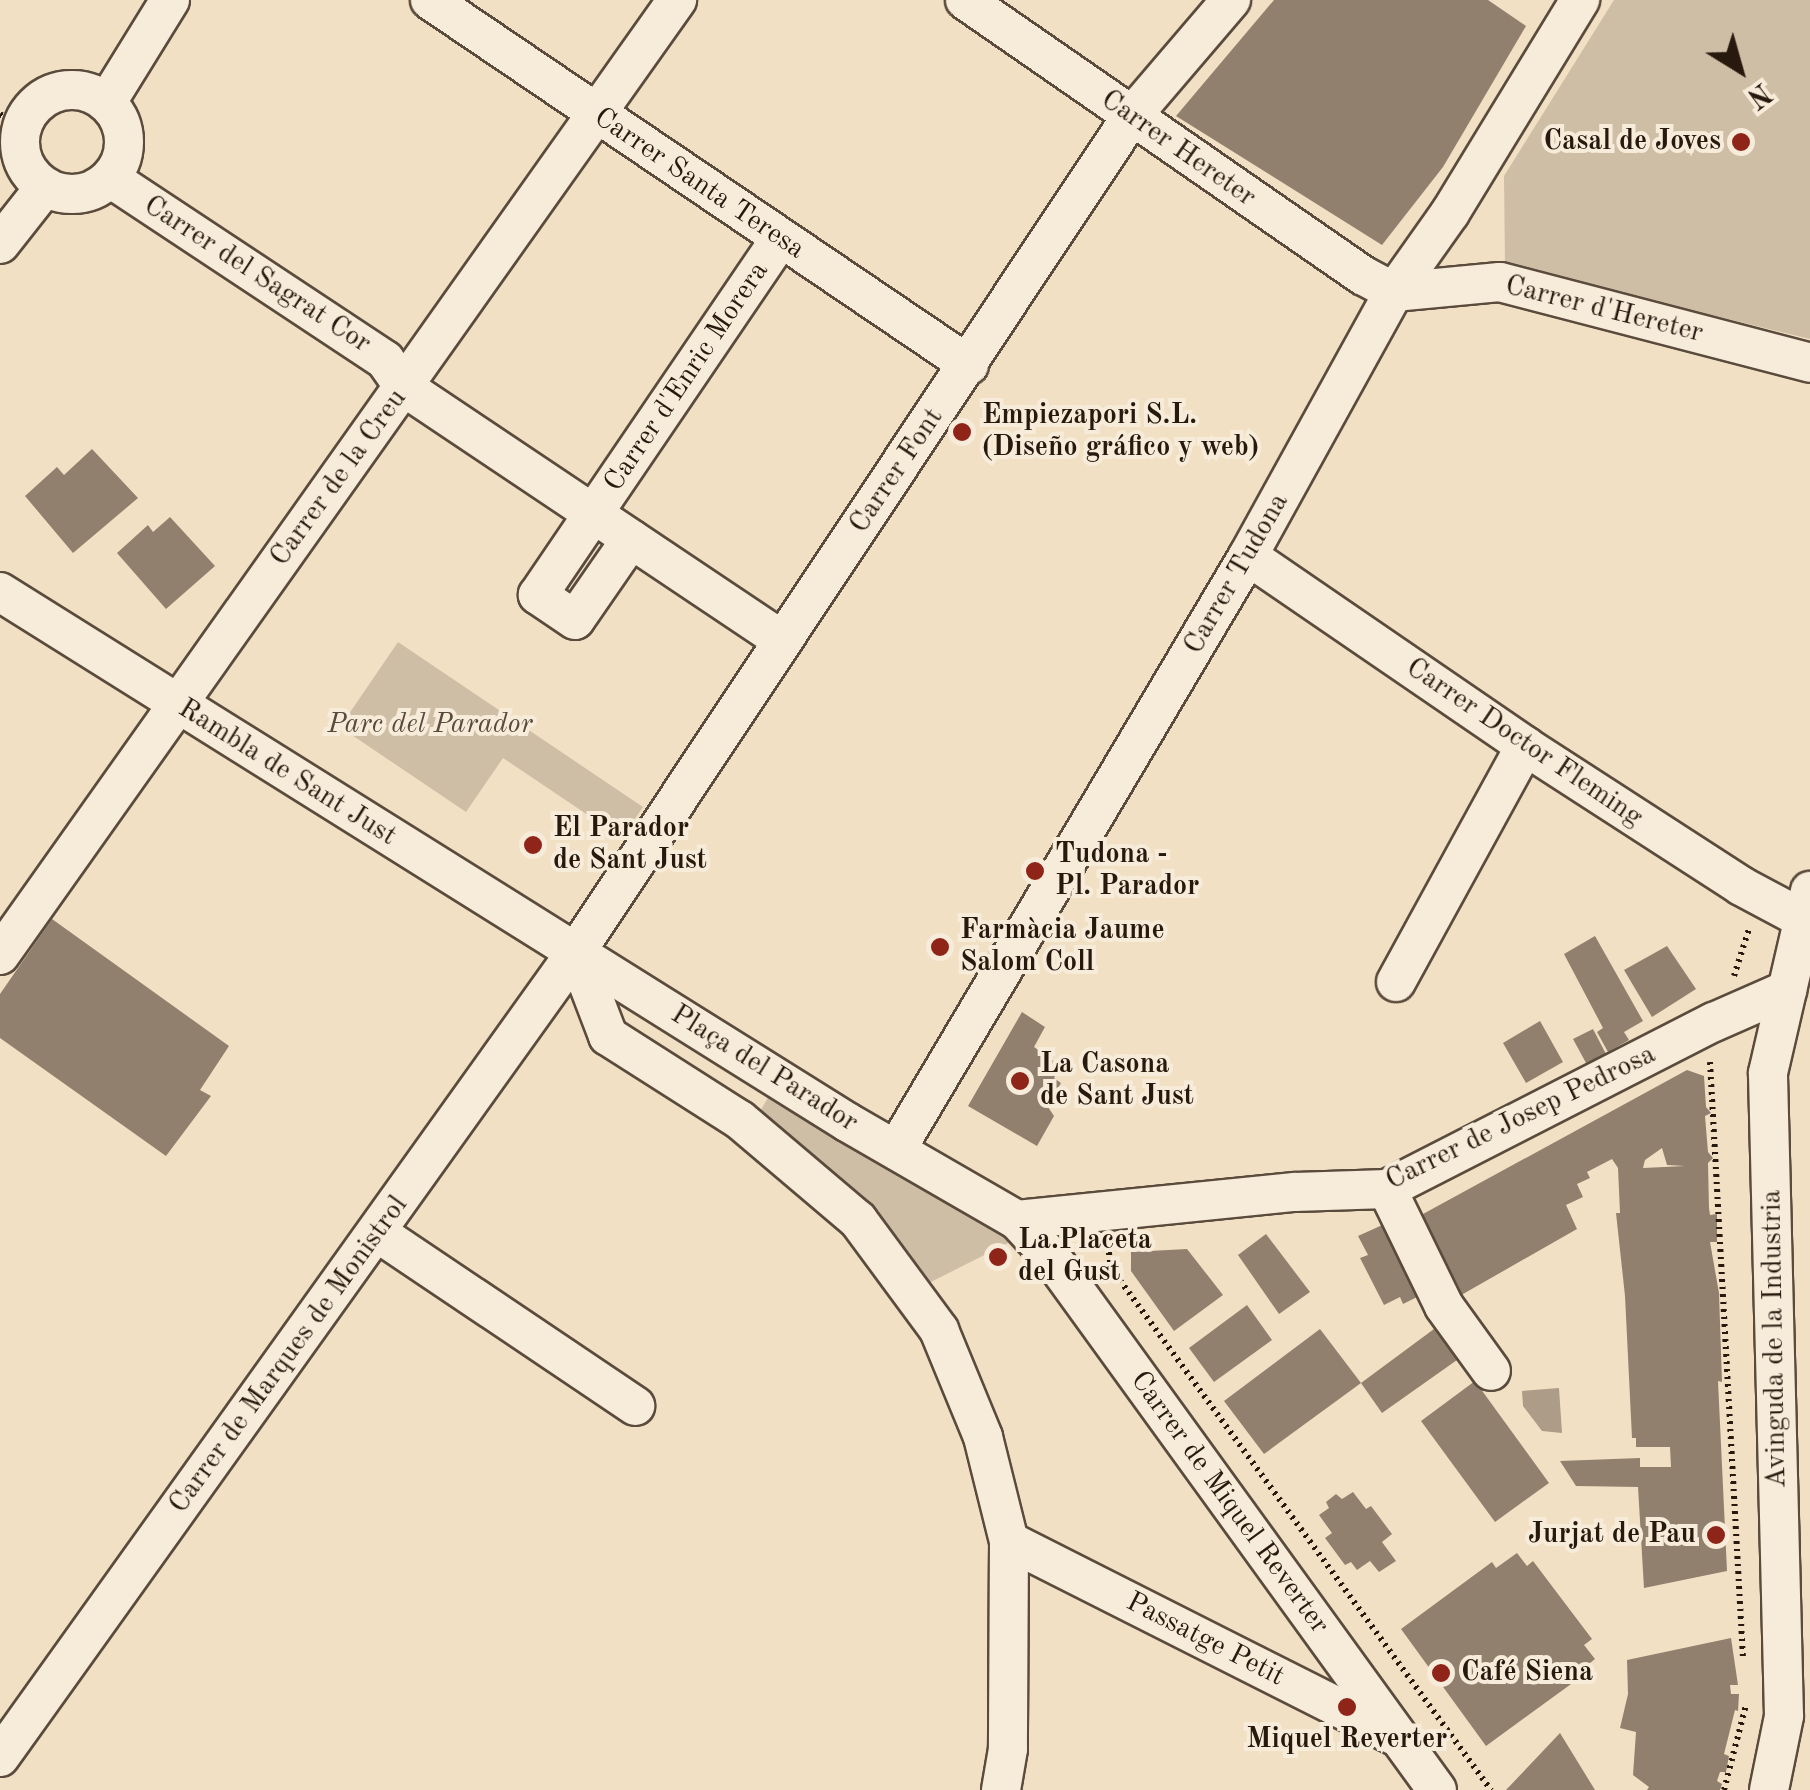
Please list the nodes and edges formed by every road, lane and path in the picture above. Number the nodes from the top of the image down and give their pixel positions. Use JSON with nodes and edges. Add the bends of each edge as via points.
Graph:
{"nodes":[{"id":1,"x":170,"y":0,"type":"edge"},
{"id":2,"x":430,"y":0,"type":"edge"},
{"id":3,"x":677,"y":0,"type":"edge"},
{"id":4,"x":965,"y":0,"type":"edge"},
{"id":5,"x":1230,"y":0,"type":"edge"},
{"id":6,"x":1580,"y":0,"type":"edge"},
{"id":7,"x":107,"y":102,"type":"junction"},
{"id":8,"x":12,"y":114,"type":"edge"},
{"id":9,"x":596,"y":114,"type":"junction"},
{"id":10,"x":1132,"y":117,"type":"junction"},
{"id":11,"x":110,"y":178,"type":"junction"},
{"id":12,"x":44,"y":188,"type":"junction"},
{"id":13,"x":780,"y":239,"type":"junction"},
{"id":14,"x":0,"y":244,"type":"edge"},
{"id":15,"x":1394,"y":292,"type":"junction"},
{"id":16,"x":1810,"y":363,"type":"edge"},
{"id":17,"x":969,"y":365,"type":"junction"},
{"id":18,"x":404,"y":387,"type":"junction"},
{"id":19,"x":595,"y":515,"type":"junction"},
{"id":20,"x":630,"y":538,"type":"junction"},
{"id":21,"x":1248,"y":556,"type":"junction"},
{"id":22,"x":0,"y":592,"type":"edge"},
{"id":23,"x":783,"y":640,"type":"junction"},
{"id":24,"x":177,"y":705,"type":"junction"},
{"id":25,"x":1525,"y":746,"type":"junction"},
{"id":26,"x":1807,"y":906,"type":"edge"},
{"id":27,"x":1750,"y":925,"type":"dead end"},
{"id":28,"x":576,"y":952,"type":"junction"},
{"id":29,"x":0,"y":955,"type":"edge"},
{"id":30,"x":1396,"y":982,"type":"dead end"},
{"id":31,"x":1729,"y":988,"type":"dead end"},
{"id":32,"x":1787,"y":990,"type":"junction"},
{"id":33,"x":750,"y":1060,"type":"junction"},
{"id":34,"x":740,"y":1120,"type":"junction"},
{"id":35,"x":896,"y":1150,"type":"junction"},
{"id":36,"x":1387,"y":1189,"type":"junction"},
{"id":37,"x":1017,"y":1220,"type":"junction"},
{"id":38,"x":378,"y":1233,"type":"junction"},
{"id":39,"x":1491,"y":1370,"type":"dead end"},
{"id":40,"x":635,"y":1406,"type":"dead end"},
{"id":41,"x":1009,"y":1541,"type":"junction"},
{"id":42,"x":1795,"y":1575,"type":"edge"},
{"id":43,"x":1401,"y":1740,"type":"junction"},
{"id":44,"x":0,"y":1757,"type":"edge"},
{"id":45,"x":1001,"y":1790,"type":"edge"},
{"id":46,"x":1437,"y":1790,"type":"edge"},
{"id":47,"x":1769,"y":1790,"type":"edge"}],
"edges":[{"from":1,"to":7,"type":"street"},
{"from":2,"to":9,"type":"street","name":"Carrer Santa Teresa"},
{"from":3,"to":9,"type":"street","name":"Carrer de la Creu"},
{"from":4,"to":10,"type":"street","name":"Carrer Hereter"},
{"from":5,"to":10,"type":"street","name":"Carrer Font"},
{"from":6,"to":15,"type":"street","name":"Carrer Tudona"},
{"from":7,"to":8,"type":"street","via":[[86,91],[63,90]]},
{"from":7,"to":11,"type":"street","via":[[125,140]]},
{"from":8,"to":12,"type":"street","via":[[20,156]]},
{"from":9,"to":13,"type":"street","name":"Carrer Santa Teresa"},
{"from":9,"to":18,"type":"street","name":"Carrer de la Creu"},
{"from":10,"to":15,"type":"street","name":"Carrer Hereter"},
{"from":10,"to":17,"type":"street","name":"Carrer Font"},
{"from":11,"to":12,"type":"street","via":[[79,195]]},
{"from":11,"to":18,"type":"street","name":"Carrer del Sagrat Cor","via":[[386,360]]},
{"from":12,"to":14,"type":"street"},
{"from":13,"to":17,"type":"street","name":"Carrer Santa Teresa"},
{"from":13,"to":19,"type":"street","name":"Carrer d'Enric Morera","via":[[676,363]]},
{"from":15,"to":16,"type":"street","name":"Carrer d'Hereter","via":[[1500,282]]},
{"from":15,"to":21,"type":"street","name":"Carrer Tudona"},
{"from":17,"to":23,"type":"street","name":"Carrer Font"},
{"from":18,"to":19,"type":"street","name":"Carrer del Sagrat Cor"},
{"from":18,"to":24,"type":"street","name":"Carrer de la Creu"},
{"from":19,"to":20,"type":"street","name":"Carrer del Sagrat Cor"},
{"from":19,"to":20,"type":"street","via":[[538,595],[575,620]]},
{"from":20,"to":23,"type":"street","name":"Carrer del Sagrat Cor"},
{"from":21,"to":25,"type":"street","name":"Carrer Doctor Fleming"},
{"from":21,"to":35,"type":"street","name":"Carrer Tudona"},
{"from":22,"to":24,"type":"street","name":"Rambla de Sant Just"},
{"from":23,"to":28,"type":"street","name":"Carrer Font"},
{"from":24,"to":28,"type":"street","name":"Rambla de Sant Just"},
{"from":24,"to":29,"type":"street","name":"Carrer de la Creu"},
{"from":25,"to":26,"type":"street","name":"Carrer Doctor Fleming","via":[[1741,886]]},
{"from":25,"to":30,"type":"street"},
{"from":26,"to":32,"type":"street","name":"Avinguda de la Industria"},
{"from":27,"to":31,"type":"path"},
{"from":28,"to":33,"type":"street","name":"Plaça del Parador"},
{"from":28,"to":34,"type":"street","via":[[608,1036]]},
{"from":28,"to":38,"type":"street","name":"Carrer de Marques de Monistrol"},
{"from":32,"to":36,"type":"street","name":"Carrer de Josep Pedrosa"},
{"from":32,"to":42,"type":"street","name":"Avinguda de la Industria","via":[[1768,1073]]},
{"from":33,"to":34,"type":"street"},
{"from":33,"to":35,"type":"street","name":"Plaça del Parador"},
{"from":34,"to":41,"type":"street","via":[[858,1220],[938,1330],[983,1437]]},
{"from":35,"to":37,"type":"street","name":"Plaça del Parador"},
{"from":36,"to":37,"type":"street","name":"Carrer de Josep Pedrosa"},
{"from":36,"to":39,"type":"street","via":[[1444,1306]]},
{"from":37,"to":43,"type":"street","name":"Carrer de Miquel Reverter","via":[[1051,1256]]},
{"from":38,"to":40,"type":"street"},
{"from":38,"to":44,"type":"street","name":"Carrer de Marques de Monistrol"},
{"from":41,"to":43,"type":"street","name":"Passatge Petit"},
{"from":41,"to":45,"type":"street","via":[[1008,1749]]},
{"from":42,"to":47,"type":"street","name":"Avinguda de la Industria","via":[[1784,1716]]},
{"from":43,"to":46,"type":"street","name":"Carrer de Miquel Reverter"}]}
